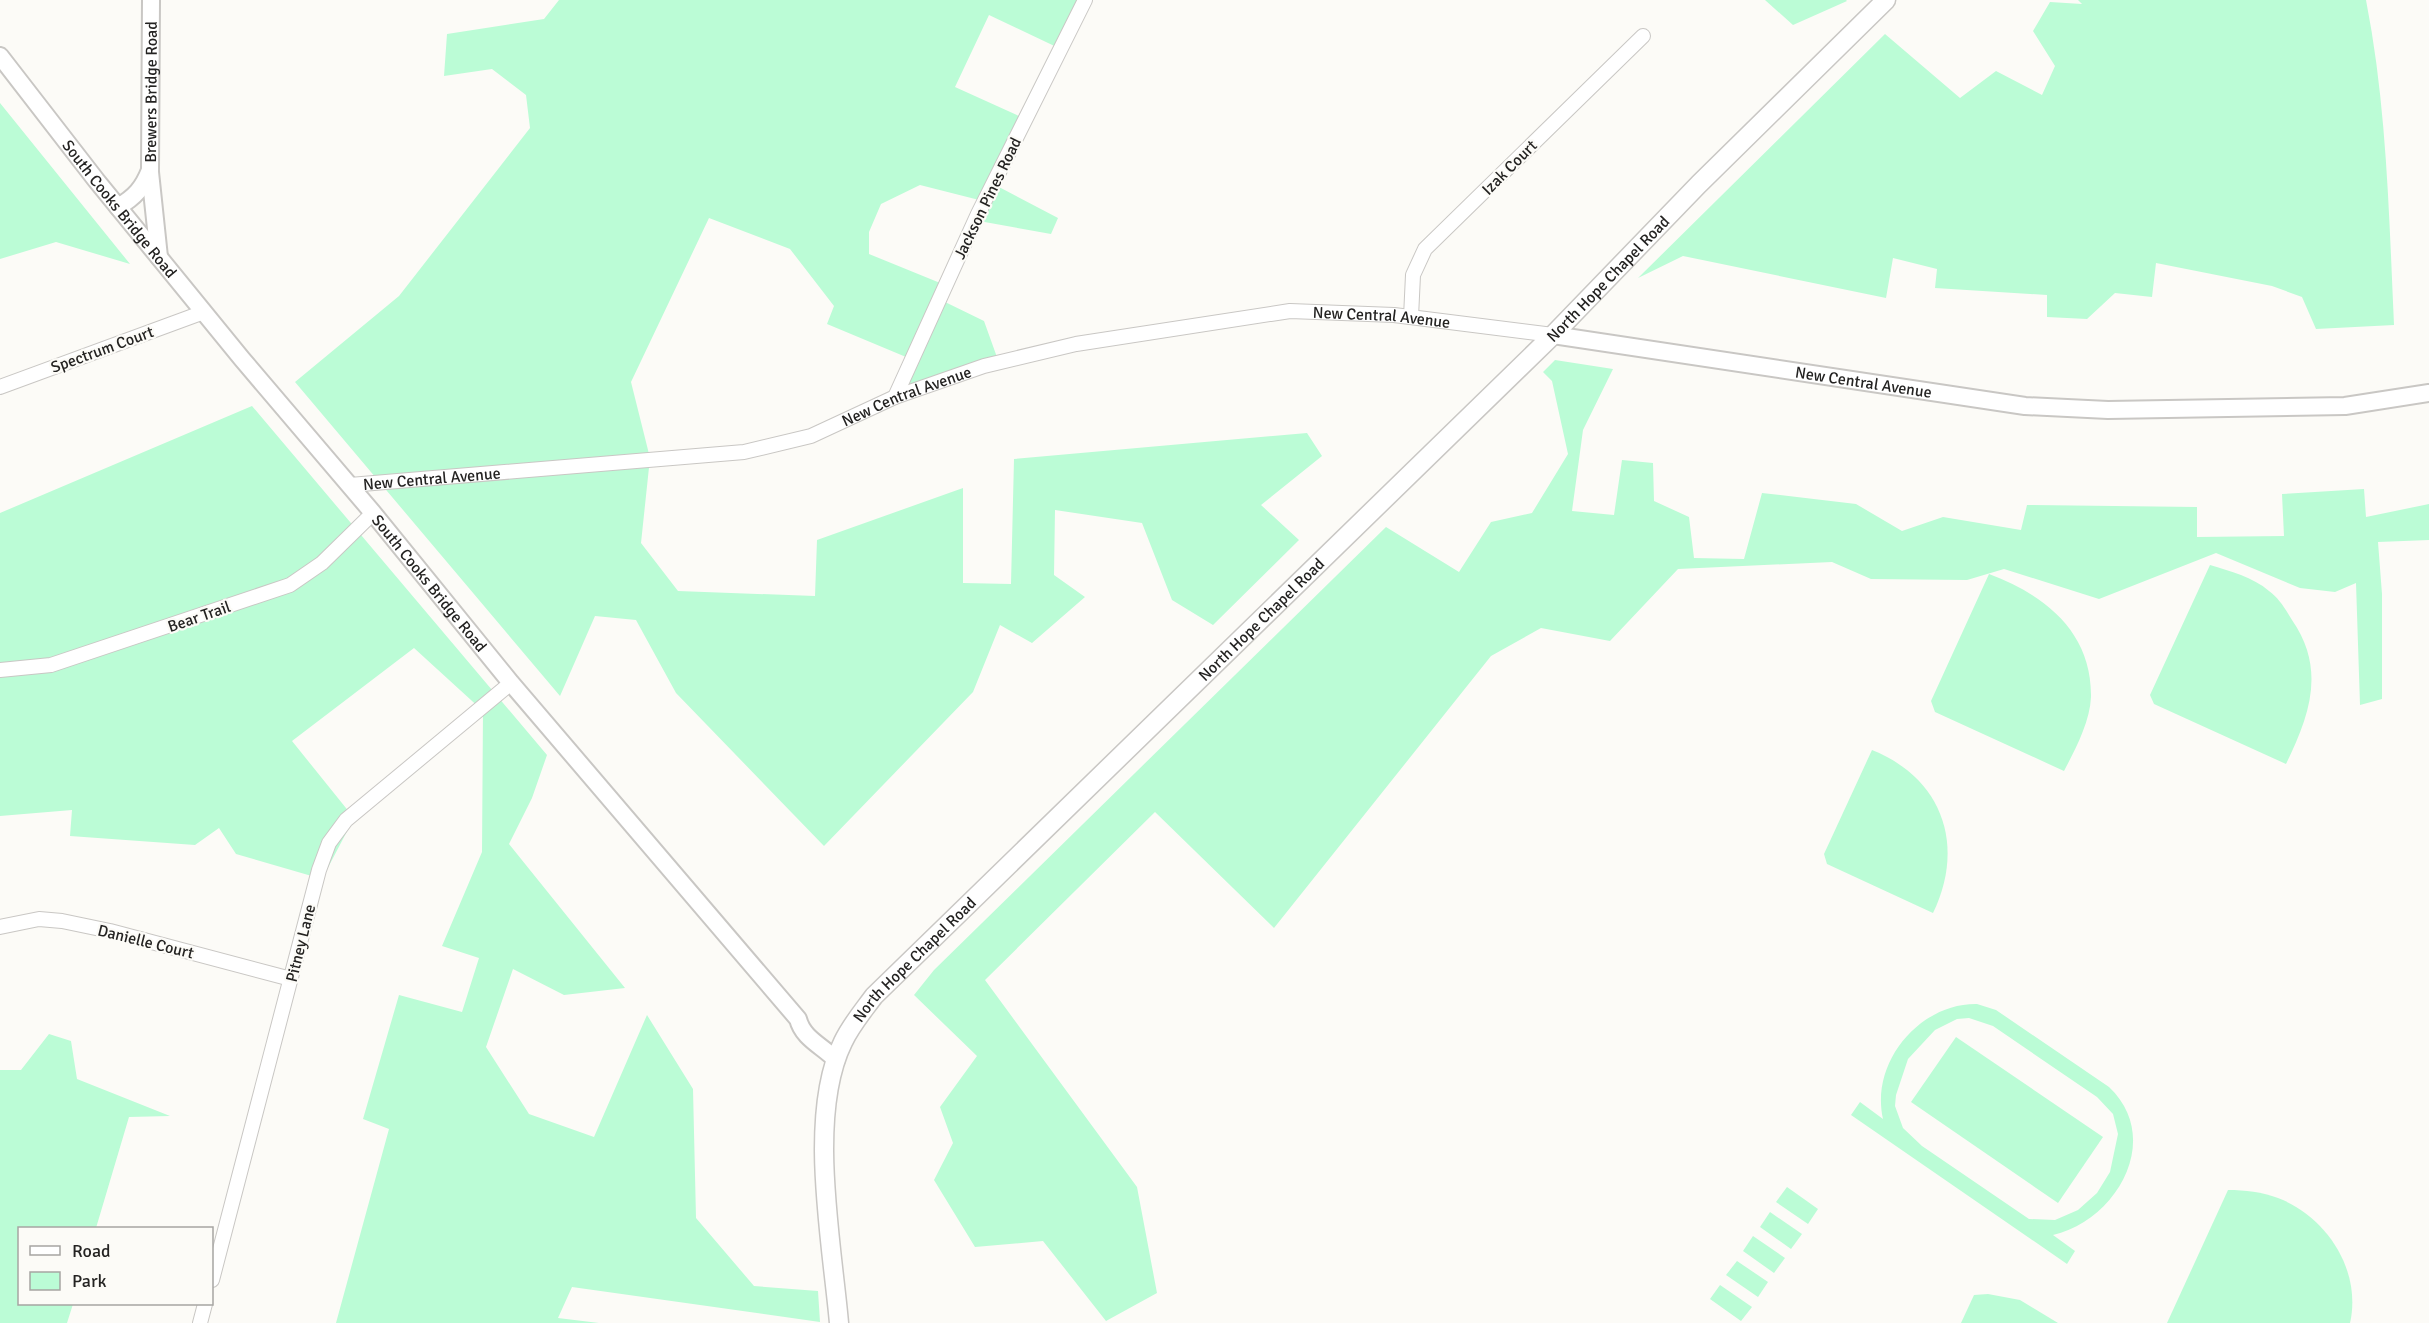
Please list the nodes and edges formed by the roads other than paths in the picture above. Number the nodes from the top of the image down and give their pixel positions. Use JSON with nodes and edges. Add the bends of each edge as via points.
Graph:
{"nodes":[{"id":1,"x":152,"y":0,"type":"edge"},
{"id":2,"x":1085,"y":0,"type":"edge"},
{"id":3,"x":1886,"y":0,"type":"edge"},
{"id":4,"x":1643,"y":36,"type":"dead end"},
{"id":5,"x":0,"y":56,"type":"edge"},
{"id":6,"x":150,"y":170,"type":"junction"},
{"id":7,"x":118,"y":207,"type":"junction"},
{"id":8,"x":159,"y":258,"type":"junction"},
{"id":9,"x":204,"y":312,"type":"junction"},
{"id":10,"x":1411,"y":317,"type":"junction"},
{"id":11,"x":1553,"y":335,"type":"junction"},
{"id":12,"x":0,"y":387,"type":"edge"},
{"id":13,"x":2429,"y":393,"type":"edge"},
{"id":14,"x":895,"y":398,"type":"junction"},
{"id":15,"x":350,"y":485,"type":"junction"},
{"id":16,"x":373,"y":513,"type":"junction"},
{"id":17,"x":0,"y":670,"type":"edge"},
{"id":18,"x":512,"y":683,"type":"junction"},
{"id":19,"x":0,"y":927,"type":"edge"},
{"id":20,"x":291,"y":979,"type":"junction"},
{"id":21,"x":832,"y":1056,"type":"junction"},
{"id":22,"x":213,"y":1276,"type":"edge"},
{"id":23,"x":205,"y":1305,"type":"edge"},
{"id":24,"x":200,"y":1323,"type":"edge"},
{"id":25,"x":839,"y":1323,"type":"edge"}],
"edges":[{"from":1,"to":6,"type":"street","name":"Brewers Bridge Road"},
{"from":2,"to":14,"type":"street","name":"Jackson Pines Road","via":[[973,225]]},
{"from":3,"to":11,"type":"main road","name":"North Hope Chapel Road"},
{"from":4,"to":10,"type":"street","name":"Izak Court","via":[[1425,249],[1413,275]]},
{"from":5,"to":7,"type":"street","name":"South Cooks Bridge Road"},
{"from":6,"to":7,"type":"street","name":"Brewers Bridge Road","via":[[134,197]]},
{"from":6,"to":8,"type":"street"},
{"from":7,"to":8,"type":"street","name":"South Cooks Bridge Road"},
{"from":8,"to":9,"type":"street","name":"South Cooks Bridge Road"},
{"from":9,"to":12,"type":"street","name":"Spectrum Court"},
{"from":9,"to":15,"type":"street","name":"South Cooks Bridge Road"},
{"from":10,"to":11,"type":"street","name":"New Central Avenue"},
{"from":10,"to":14,"type":"street","name":"New Central Avenue","via":[[1290,311],[1239,318],[1076,344],[984,366]]},
{"from":11,"to":13,"type":"street","name":"New Central Avenue","via":[[2025,406],[2108,410],[2345,406]]},
{"from":11,"to":21,"type":"main road","name":"North Hope Chapel Road","via":[[898,971],[856,1020]]},
{"from":14,"to":15,"type":"street","name":"New Central Avenue","via":[[811,436],[744,452]]},
{"from":15,"to":16,"type":"street","name":"South Cooks Bridge Road"},
{"from":16,"to":17,"type":"street","name":"Bear Trail","via":[[322,563],[290,585],[51,665]]},
{"from":16,"to":18,"type":"street","name":"South Cooks Bridge Road"},
{"from":18,"to":20,"type":"street","name":"Pitney Lane","via":[[337,831],[319,870]]},
{"from":18,"to":21,"type":"street","name":"South Cooks Bridge Road","via":[[798,1019],[808,1023],[825,1041]]},
{"from":19,"to":20,"type":"street","name":"Danielle Court","via":[[39,919],[62,921]]},
{"from":20,"to":22,"type":"street","name":"Pitney Lane"},
{"from":21,"to":25,"type":"main road","name":"North Hope Chapel Road","via":[[825,1140]]},
{"from":23,"to":24,"type":"street"}]}
